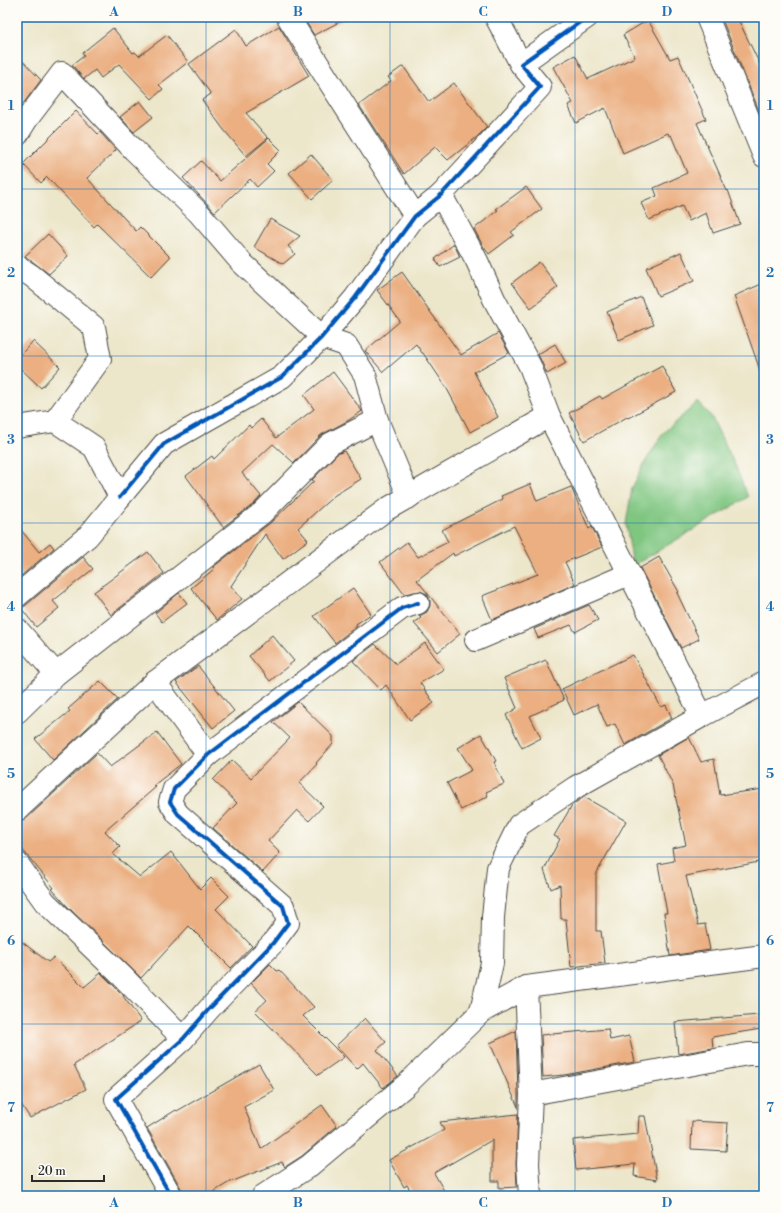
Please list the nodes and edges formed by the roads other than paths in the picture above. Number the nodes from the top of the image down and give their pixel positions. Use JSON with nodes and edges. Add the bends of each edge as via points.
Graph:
{"nodes":[{"id":1,"x":288,"y":17,"type":"edge"},
{"id":2,"x":496,"y":17,"type":"edge"},
{"id":3,"x":587,"y":17,"type":"edge"},
{"id":4,"x":707,"y":17,"type":"edge"},
{"id":5,"x":521,"y":64,"type":"junction"},
{"id":6,"x":20,"y":121,"type":"edge"},
{"id":7,"x":764,"y":156,"type":"edge"},
{"id":8,"x":441,"y":195,"type":"junction"},
{"id":9,"x":416,"y":216,"type":"junction"},
{"id":10,"x":17,"y":266,"type":"edge"},
{"id":11,"x":322,"y":337,"type":"junction"},
{"id":12,"x":549,"y":416,"type":"junction"},
{"id":13,"x":377,"y":420,"type":"junction"},
{"id":14,"x":55,"y":421,"type":"junction"},
{"id":15,"x":17,"y":427,"type":"edge"},
{"id":16,"x":120,"y":497,"type":"junction"},
{"id":17,"x":409,"y":497,"type":"junction"},
{"id":18,"x":629,"y":574,"type":"junction"},
{"id":19,"x":17,"y":596,"type":"edge"},
{"id":20,"x":418,"y":603,"type":"dead end"},
{"id":21,"x":17,"y":629,"type":"edge"},
{"id":22,"x":476,"y":640,"type":"dead end"},
{"id":23,"x":56,"y":674,"type":"junction"},
{"id":24,"x":155,"y":682,"type":"junction"},
{"id":25,"x":764,"y":683,"type":"edge"},
{"id":26,"x":17,"y":712,"type":"edge"},
{"id":27,"x":702,"y":716,"type":"junction"},
{"id":28,"x":208,"y":755,"type":"junction"},
{"id":29,"x":17,"y":810,"type":"edge"},
{"id":30,"x":17,"y":863,"type":"edge"},
{"id":31,"x":764,"y":956,"type":"edge"},
{"id":32,"x":526,"y":987,"type":"junction"},
{"id":33,"x":481,"y":1012,"type":"junction"},
{"id":34,"x":183,"y":1039,"type":"junction"},
{"id":35,"x":764,"y":1054,"type":"edge"},
{"id":36,"x":531,"y":1094,"type":"junction"},
{"id":37,"x":171,"y":1196,"type":"edge"},
{"id":38,"x":263,"y":1196,"type":"edge"},
{"id":39,"x":530,"y":1196,"type":"edge"}],
"edges":[{"from":1,"to":9,"type":"street"},
{"from":2,"to":5,"type":"street"},
{"from":3,"to":5,"type":"street"},
{"from":4,"to":7,"type":"street"},
{"from":5,"to":8,"type":"street","via":[[540,87]]},
{"from":6,"to":11,"type":"street","via":[[62,73],[134,150],[199,213],[241,262]]},
{"from":8,"to":9,"type":"street"},
{"from":8,"to":12,"type":"street","via":[[478,261],[494,299],[530,366]]},
{"from":9,"to":11,"type":"street","via":[[355,298]]},
{"from":10,"to":14,"type":"street","via":[[94,327],[100,360]]},
{"from":11,"to":13,"type":"street","via":[[346,345],[365,375]]},
{"from":11,"to":16,"type":"street","via":[[282,377],[164,444]]},
{"from":12,"to":17,"type":"street"},
{"from":12,"to":18,"type":"street"},
{"from":13,"to":17,"type":"street"},
{"from":13,"to":23,"type":"street","via":[[330,444],[262,513]]},
{"from":14,"to":15,"type":"street"},
{"from":14,"to":16,"type":"street","via":[[94,447]]},
{"from":16,"to":19,"type":"street","via":[[88,536]]},
{"from":17,"to":24,"type":"street","via":[[387,509]]},
{"from":18,"to":22,"type":"street"},
{"from":18,"to":27,"type":"street"},
{"from":20,"to":28,"type":"street","via":[[402,608]]},
{"from":21,"to":23,"type":"street"},
{"from":23,"to":26,"type":"street"},
{"from":24,"to":28,"type":"street"},
{"from":24,"to":29,"type":"street"},
{"from":25,"to":27,"type":"street"},
{"from":27,"to":33,"type":"street","via":[[576,787],[519,826],[498,868],[492,963]]},
{"from":28,"to":34,"type":"street","via":[[174,789],[170,802],[178,814],[283,906],[288,923],[273,943]]},
{"from":30,"to":34,"type":"street","via":[[45,902]]},
{"from":31,"to":32,"type":"street"},
{"from":32,"to":33,"type":"street"},
{"from":32,"to":36,"type":"street"},
{"from":33,"to":38,"type":"street","via":[[406,1085],[309,1166]]},
{"from":34,"to":37,"type":"street","via":[[116,1099]]},
{"from":35,"to":36,"type":"street","via":[[748,1054]]},
{"from":36,"to":39,"type":"street","via":[[528,1164]]}]}
